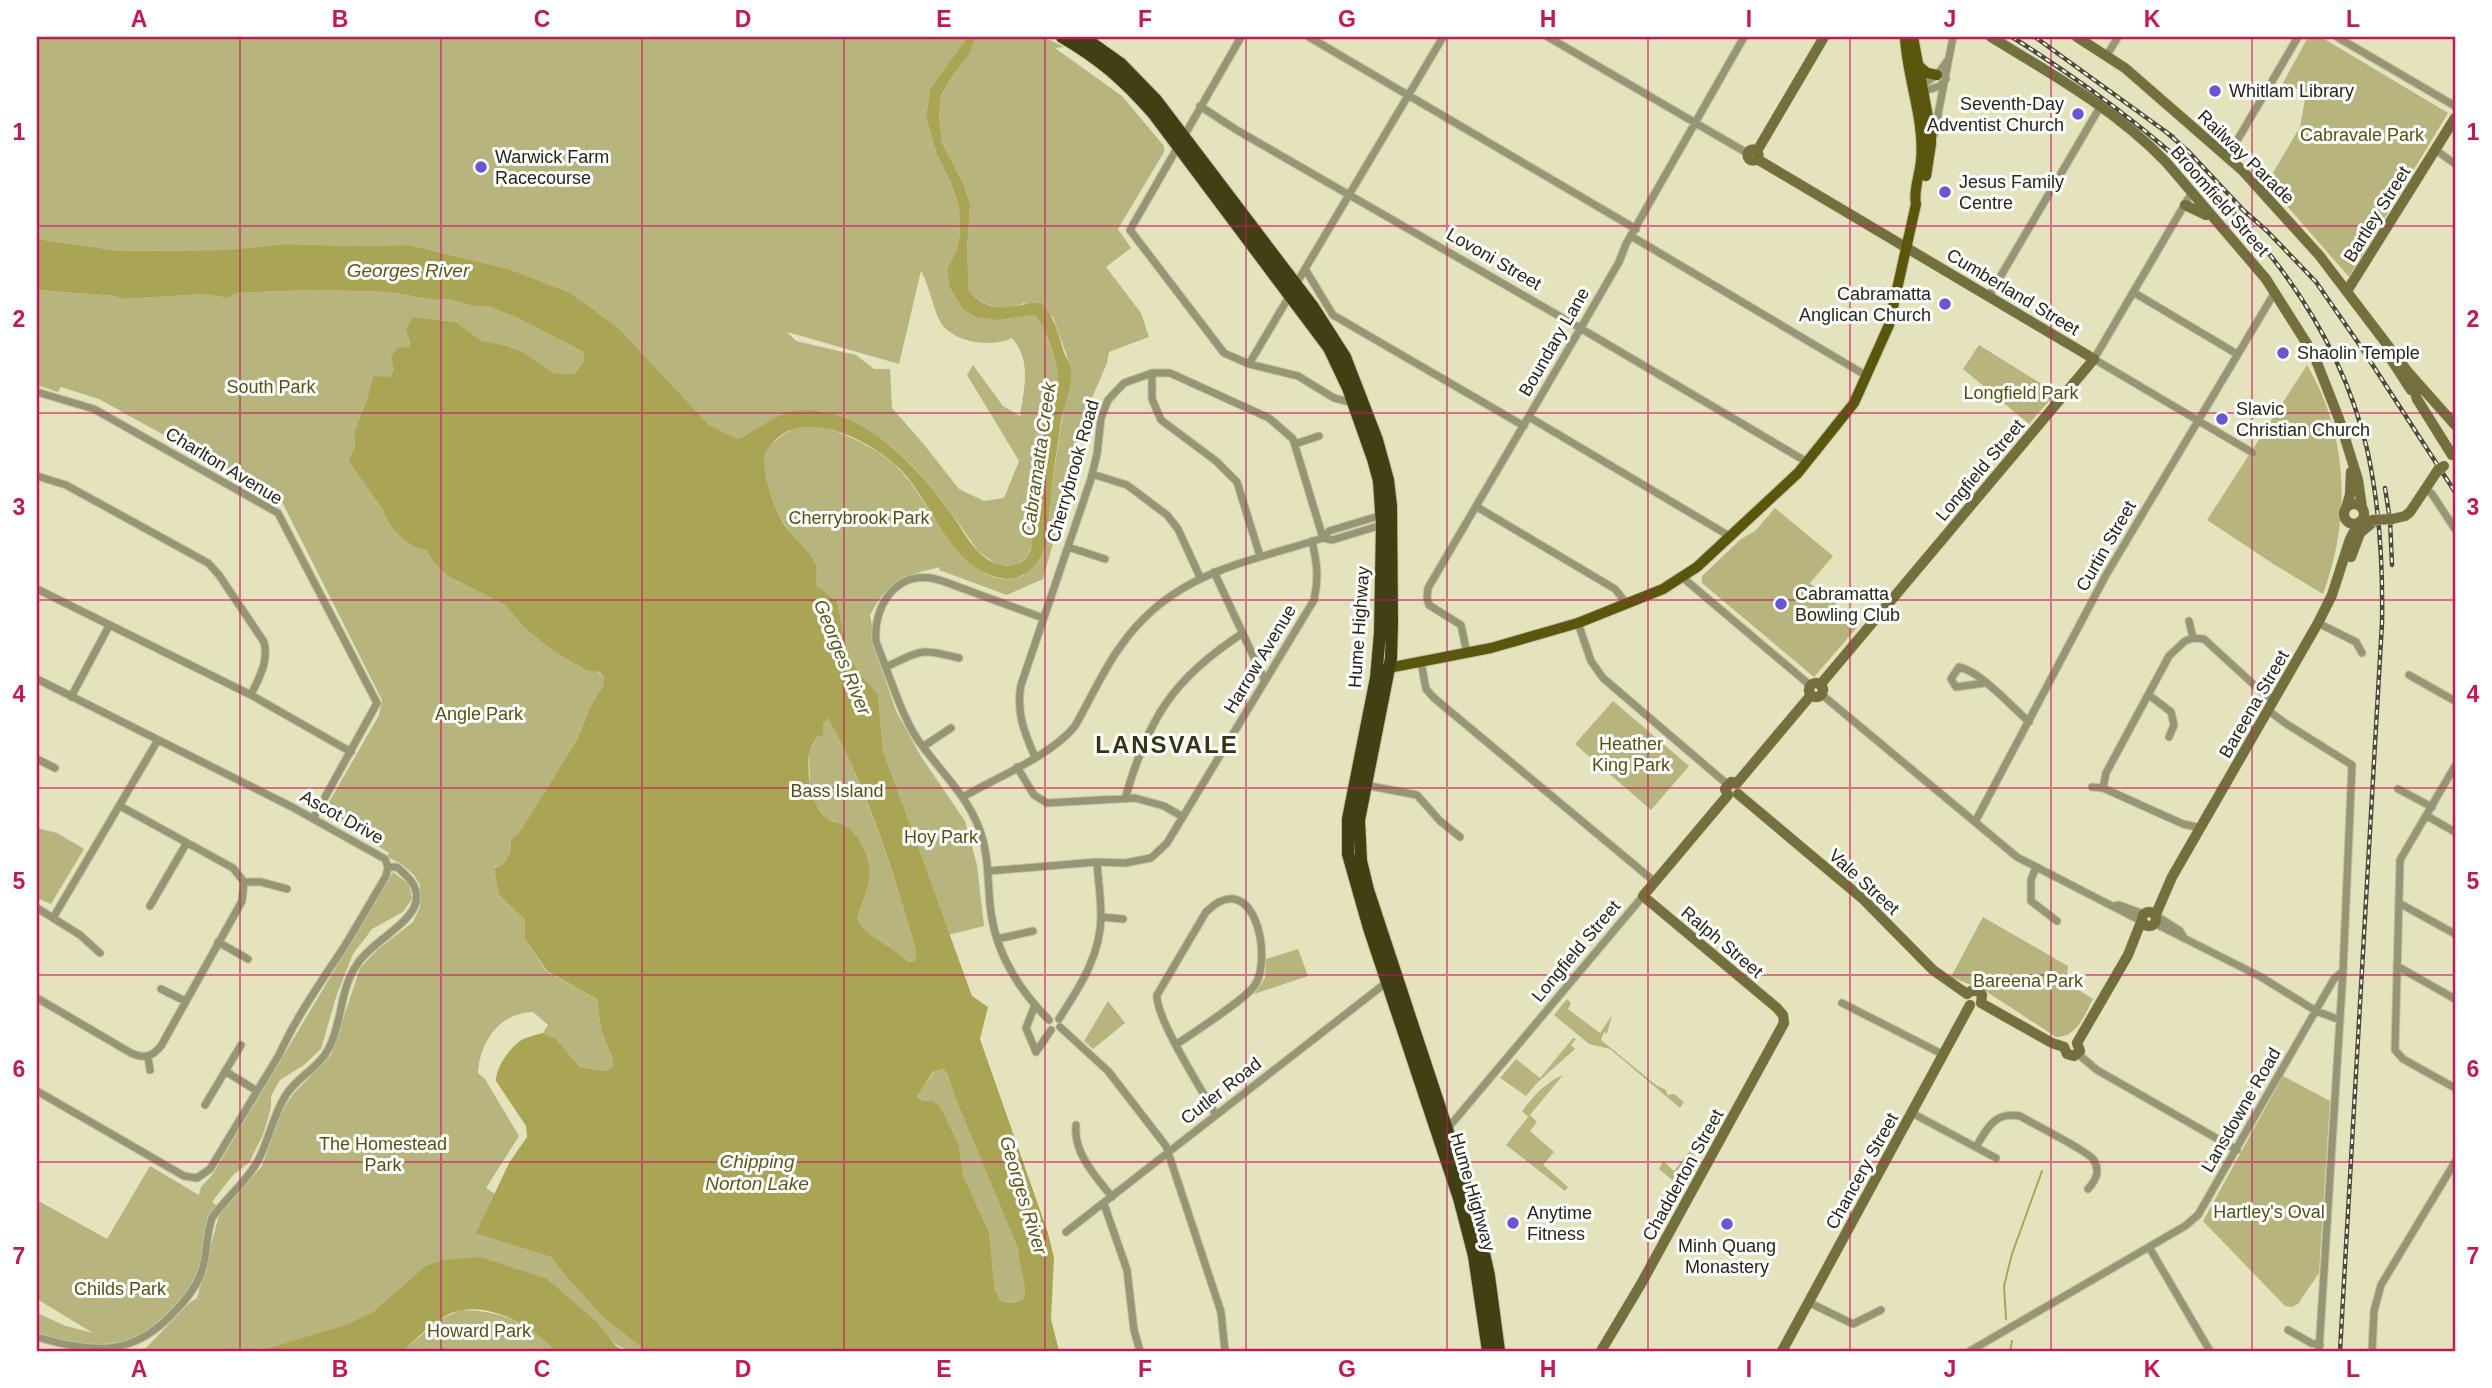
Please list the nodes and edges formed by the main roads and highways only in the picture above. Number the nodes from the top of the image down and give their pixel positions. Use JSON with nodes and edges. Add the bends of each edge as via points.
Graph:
{"nodes":[{"id":1,"x":1062,"y":37,"type":"edge"},
{"id":2,"x":1083,"y":37,"type":"edge"},
{"id":3,"x":1905,"y":37,"type":"edge"},
{"id":4,"x":1913,"y":37,"type":"edge"},
{"id":5,"x":1919,"y":66,"type":"junction"},
{"id":6,"x":1942,"y":77,"type":"road end"},
{"id":7,"x":1918,"y":89,"type":"junction"},
{"id":8,"x":1180,"y":141,"type":"junction"},
{"id":9,"x":1916,"y":204,"type":"junction"},
{"id":10,"x":1293,"y":289,"type":"junction"},
{"id":11,"x":1383,"y":669,"type":"junction"},
{"id":12,"x":1392,"y":980,"type":"junction"},
{"id":13,"x":1488,"y":1351,"type":"edge"},
{"id":14,"x":1499,"y":1351,"type":"edge"}],
"edges":[{"from":1,"to":8,"type":"highway","name":"Hume Highway","via":[[1127,83]]},
{"from":2,"to":8,"type":"highway","name":"Hume Highway","via":[[1135,77]]},
{"from":3,"to":7,"type":"main road"},
{"from":4,"to":5,"type":"main road"},
{"from":5,"to":6,"type":"main road"},
{"from":5,"to":7,"type":"main road"},
{"from":7,"to":9,"type":"main road","via":[[1922,148]]},
{"from":7,"to":9,"type":"main road","via":[[1931,144],[1921,200]]},
{"from":8,"to":10,"type":"highway","name":"Hume Highway"},
{"from":9,"to":11,"type":"main road","via":[[1889,324],[1845,416],[1807,462],[1731,537],[1663,589],[1578,623],[1520,642]]},
{"from":10,"to":11,"type":"highway","name":"Hume Highway","via":[[1329,348],[1373,459],[1382,520]]},
{"from":10,"to":11,"type":"highway","name":"Hume Highway","via":[[1329,329],[1345,357],[1385,467],[1392,518],[1392,623]]},
{"from":11,"to":12,"type":"highway","name":"Hume Highway","via":[[1359,820],[1361,861]]},
{"from":11,"to":12,"type":"highway","name":"Hume Highway","via":[[1354,783],[1347,844],[1349,864]]},
{"from":12,"to":13,"type":"highway","name":"Hume Highway","via":[[1467,1227]]},
{"from":12,"to":14,"type":"highway","name":"Hume Highway","via":[[1448,1128],[1480,1234]]}]}
